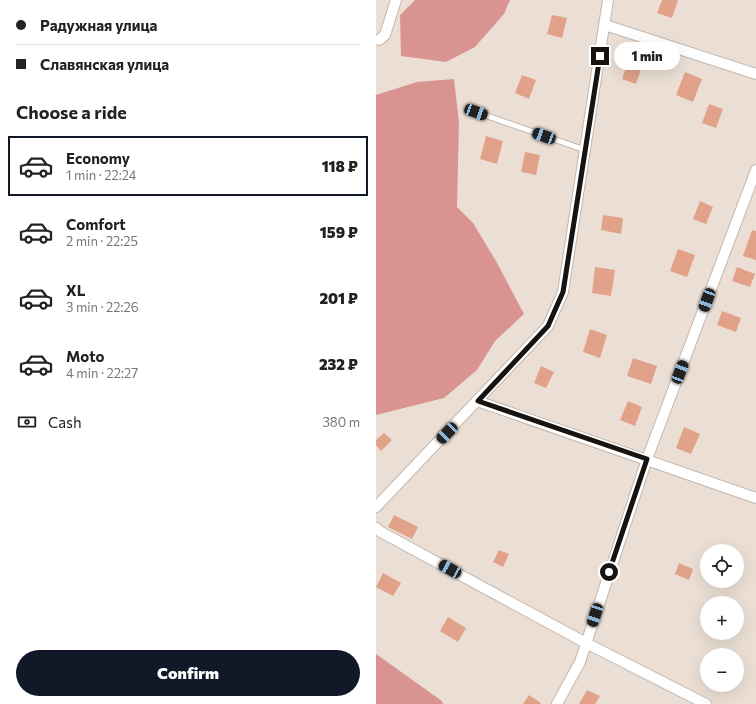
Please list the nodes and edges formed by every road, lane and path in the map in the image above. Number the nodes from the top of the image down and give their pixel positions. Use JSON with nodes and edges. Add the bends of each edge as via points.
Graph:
{"nodes":[{"id":1,"x":396,"y":0,"type":"edge"},
{"id":2,"x":608,"y":0,"type":"edge"},
{"id":3,"x":604,"y":25,"type":"junction"},
{"id":4,"x":379,"y":40,"type":"dead end"},
{"id":5,"x":756,"y":74,"type":"edge"},
{"id":6,"x":476,"y":112,"type":"dead end"},
{"id":7,"x":585,"y":150,"type":"junction"},
{"id":8,"x":756,"y":170,"type":"edge"},
{"id":9,"x":478,"y":401,"type":"junction"},
{"id":10,"x":647,"y":459,"type":"junction"},
{"id":11,"x":756,"y":498,"type":"edge"},
{"id":12,"x":376,"y":507,"type":"edge"},
{"id":13,"x":376,"y":528,"type":"edge"},
{"id":14,"x":586,"y":643,"type":"junction"},
{"id":15,"x":557,"y":704,"type":"edge"},
{"id":16,"x":706,"y":704,"type":"edge"}],
"edges":[{"from":1,"to":4,"type":"street","via":[[385,36]]},
{"from":2,"to":3,"type":"street"},
{"from":3,"to":5,"type":"street"},
{"from":3,"to":7,"type":"street"},
{"from":6,"to":7,"type":"lane"},
{"from":7,"to":9,"type":"street","via":[[563,292],[548,326]]},
{"from":8,"to":10,"type":"street"},
{"from":9,"to":10,"type":"street"},
{"from":9,"to":12,"type":"street"},
{"from":10,"to":11,"type":"street"},
{"from":10,"to":14,"type":"street"},
{"from":13,"to":14,"type":"street"},
{"from":14,"to":15,"type":"street","via":[[580,662]]},
{"from":14,"to":16,"type":"street"}]}
